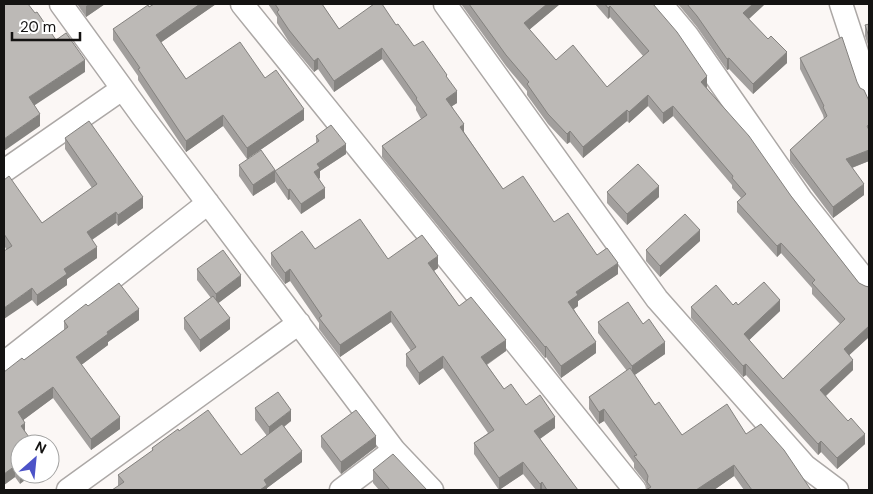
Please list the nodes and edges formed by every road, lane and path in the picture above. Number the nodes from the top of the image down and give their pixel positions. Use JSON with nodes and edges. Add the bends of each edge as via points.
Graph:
{"nodes":[{"id":1,"x":61,"y":4,"type":"edge"},
{"id":2,"x":242,"y":4,"type":"edge"},
{"id":3,"x":445,"y":4,"type":"edge"},
{"id":4,"x":661,"y":4,"type":"edge"},
{"id":5,"x":841,"y":4,"type":"edge"},
{"id":6,"x":122,"y":89,"type":"junction"},
{"id":7,"x":869,"y":89,"type":"edge"},
{"id":8,"x":4,"y":171,"type":"edge"},
{"id":9,"x":208,"y":203,"type":"junction"},
{"id":10,"x":869,"y":285,"type":"edge"},
{"id":11,"x":299,"y":323,"type":"junction"},
{"id":12,"x":4,"y":363,"type":"edge"},
{"id":13,"x":394,"y":450,"type":"junction"},
{"id":14,"x":68,"y":490,"type":"edge"},
{"id":15,"x":341,"y":490,"type":"edge"},
{"id":16,"x":432,"y":490,"type":"edge"},
{"id":17,"x":635,"y":490,"type":"edge"},
{"id":18,"x":837,"y":490,"type":"edge"}],
"edges":[{"from":1,"to":6,"type":"street"},
{"from":2,"to":17,"type":"street"},
{"from":3,"to":18,"type":"street","via":[[657,299],[804,466]]},
{"from":4,"to":10,"type":"street","via":[[801,199]]},
{"from":5,"to":7,"type":"street"},
{"from":6,"to":8,"type":"street"},
{"from":6,"to":9,"type":"street"},
{"from":9,"to":11,"type":"street"},
{"from":9,"to":12,"type":"street"},
{"from":11,"to":13,"type":"street"},
{"from":11,"to":14,"type":"street"},
{"from":13,"to":15,"type":"street"},
{"from":13,"to":16,"type":"street"}]}
